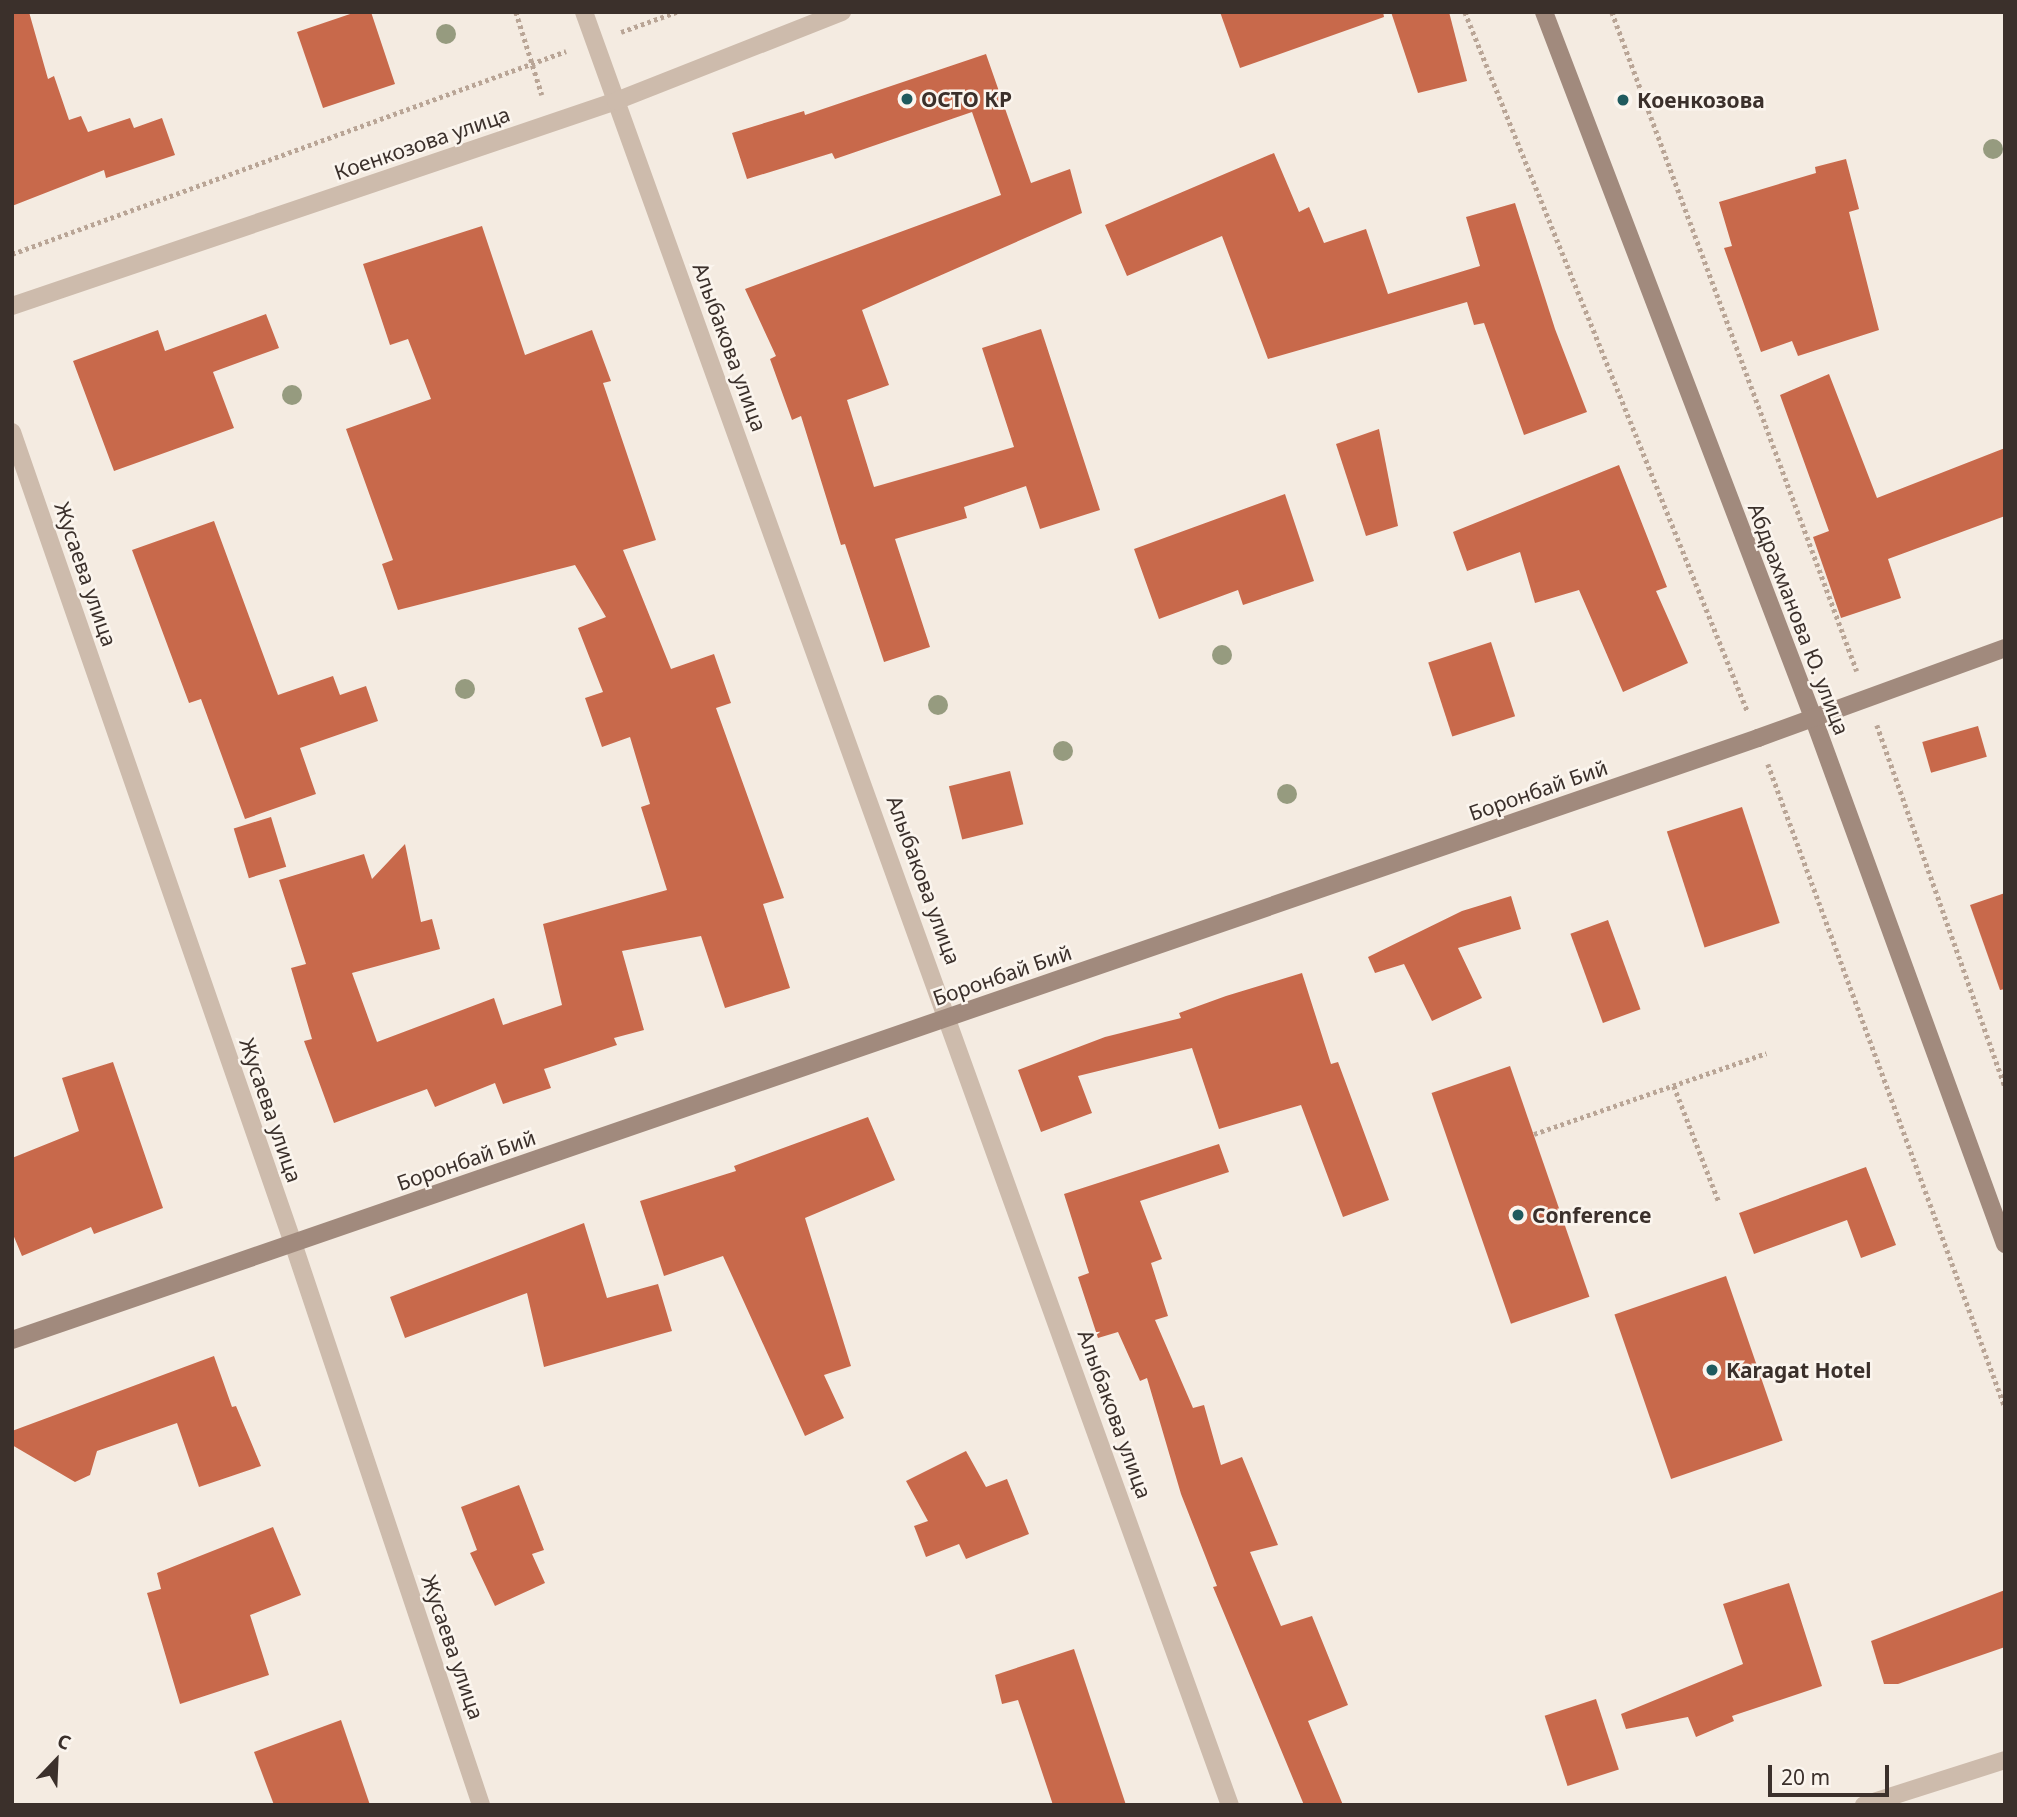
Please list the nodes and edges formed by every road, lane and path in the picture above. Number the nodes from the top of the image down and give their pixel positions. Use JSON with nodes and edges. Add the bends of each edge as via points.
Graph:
{"nodes":[{"id":1,"x":516,"y":12,"type":"edge"},
{"id":2,"x":584,"y":12,"type":"edge"},
{"id":3,"x":676,"y":12,"type":"edge"},
{"id":4,"x":842,"y":12,"type":"edge"},
{"id":5,"x":1465,"y":12,"type":"edge"},
{"id":6,"x":1544,"y":12,"type":"edge"},
{"id":7,"x":1612,"y":12,"type":"edge"},
{"id":8,"x":594,"y":41,"type":"junction"},
{"id":9,"x":531,"y":63,"type":"junction"},
{"id":10,"x":616,"y":101,"type":"junction"},
{"id":11,"x":552,"y":123,"type":"junction"},
{"id":12,"x":12,"y":254,"type":"edge"},
{"id":13,"x":12,"y":306,"type":"edge"},
{"id":14,"x":12,"y":432,"type":"edge"},
{"id":15,"x":2005,"y":648,"type":"edge"},
{"id":16,"x":1868,"y":699,"type":"junction"},
{"id":17,"x":1813,"y":717,"type":"junction"},
{"id":18,"x":1758,"y":738,"type":"junction"},
{"id":19,"x":949,"y":1017,"type":"junction"},
{"id":20,"x":1766,"y":1053,"type":"dead end"},
{"id":21,"x":1674,"y":1086,"type":"junction"},
{"id":22,"x":2005,"y":1086,"type":"edge"},
{"id":23,"x":1534,"y":1134,"type":"dead end"},
{"id":24,"x":1719,"y":1202,"type":"dead end"},
{"id":25,"x":293,"y":1243,"type":"junction"},
{"id":26,"x":2005,"y":1244,"type":"edge"},
{"id":27,"x":12,"y":1340,"type":"edge"},
{"id":28,"x":2005,"y":1407,"type":"edge"},
{"id":29,"x":2005,"y":1760,"type":"edge"},
{"id":30,"x":481,"y":1805,"type":"edge"},
{"id":31,"x":1230,"y":1805,"type":"edge"},
{"id":32,"x":1864,"y":1805,"type":"edge"}],
"edges":[{"from":1,"to":9,"type":"path"},
{"from":2,"to":8,"type":"street","name":"Алыбакова улица"},
{"from":3,"to":8,"type":"path"},
{"from":4,"to":10,"type":"street","name":"Коенкозова улица"},
{"from":5,"to":18,"type":"path"},
{"from":6,"to":17,"type":"street","name":"Абдрахманова Ю. улица"},
{"from":7,"to":16,"type":"path"},
{"from":8,"to":9,"type":"path"},
{"from":8,"to":10,"type":"street","name":"Алыбакова улица"},
{"from":9,"to":11,"type":"path"},
{"from":9,"to":12,"type":"path"},
{"from":10,"to":11,"type":"street","name":"Коенкозова улица"},
{"from":10,"to":19,"type":"street","name":"Алыбакова улица"},
{"from":11,"to":13,"type":"street","name":"Коенкозова улица"},
{"from":14,"to":25,"type":"street","name":"Жусаева улица"},
{"from":15,"to":16,"type":"street","name":"Боронбай Бий"},
{"from":16,"to":17,"type":"street","name":"Боронбай Бий"},
{"from":16,"to":22,"type":"path"},
{"from":17,"to":18,"type":"street","name":"Боронбай Бий"},
{"from":17,"to":26,"type":"street","name":"Абдрахманова Ю. улица"},
{"from":18,"to":19,"type":"street","name":"Боронбай Бий"},
{"from":18,"to":28,"type":"path"},
{"from":19,"to":25,"type":"street","name":"Боронбай Бий"},
{"from":19,"to":31,"type":"street","name":"Алыбакова улица"},
{"from":20,"to":21,"type":"path"},
{"from":21,"to":23,"type":"path"},
{"from":21,"to":24,"type":"path"},
{"from":25,"to":27,"type":"street","name":"Боронбай Бий"},
{"from":25,"to":30,"type":"street","name":"Жусаева улица"},
{"from":29,"to":32,"type":"street"}]}
